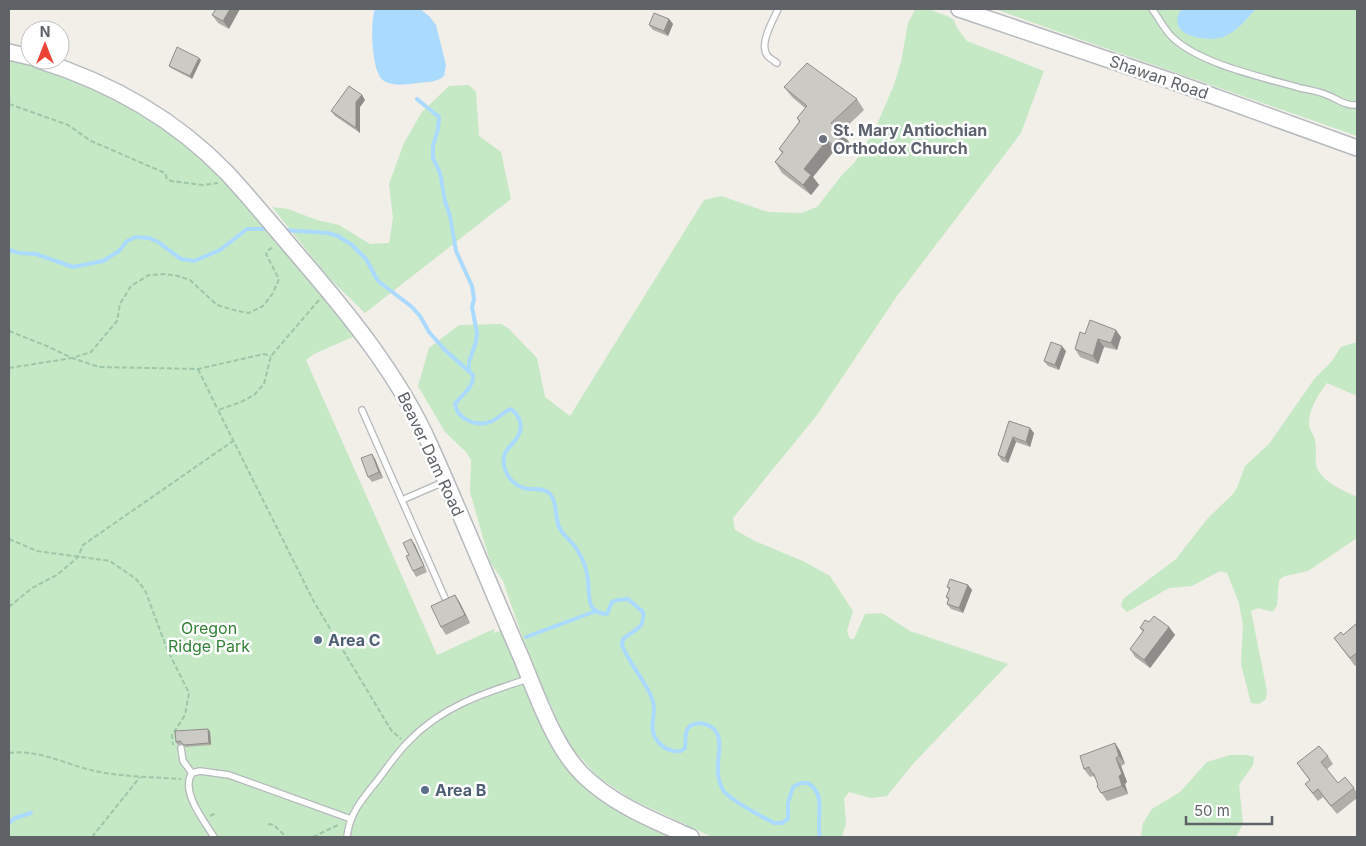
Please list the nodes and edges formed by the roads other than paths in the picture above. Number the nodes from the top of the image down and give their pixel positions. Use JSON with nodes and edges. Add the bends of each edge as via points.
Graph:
{"nodes":[{"id":1,"x":778,"y":9,"type":"edge"},
{"id":2,"x":958,"y":9,"type":"edge"},
{"id":3,"x":1152,"y":9,"type":"edge"},
{"id":4,"x":777,"y":63,"type":"dead end"},
{"id":5,"x":66,"y":70,"type":"edge"},
{"id":6,"x":1357,"y":105,"type":"edge"},
{"id":7,"x":1357,"y":148,"type":"edge"},
{"id":8,"x":362,"y":410,"type":"dead end"},
{"id":9,"x":446,"y":481,"type":"junction"},
{"id":10,"x":402,"y":500,"type":"junction"},
{"id":11,"x":445,"y":598,"type":"edge"},
{"id":12,"x":530,"y":678,"type":"junction"},
{"id":13,"x":182,"y":751,"type":"road end"},
{"id":14,"x":190,"y":776,"type":"junction"},
{"id":15,"x":351,"y":819,"type":"junction"},
{"id":16,"x":214,"y":837,"type":"edge"},
{"id":17,"x":347,"y":837,"type":"edge"},
{"id":18,"x":691,"y":837,"type":"edge"}],
"edges":[{"from":1,"to":4,"type":"lane","via":[[765,47]]},
{"from":2,"to":7,"type":"street","name":"Shawan Road"},
{"from":3,"to":6,"type":"lane","via":[[1173,38],[1205,59]]},
{"from":5,"to":9,"type":"street","name":"Beaver Dam Road","via":[[116,91],[162,119],[226,172],[328,290],[391,373]]},
{"from":8,"to":10,"type":"lane"},
{"from":9,"to":10,"type":"lane"},
{"from":9,"to":12,"type":"street","name":"Beaver Dam Road"},
{"from":10,"to":11,"type":"lane"},
{"from":12,"to":15,"type":"lane","via":[[490,690],[443,712],[426,724],[359,802]]},
{"from":12,"to":18,"type":"street","name":"Beaver Dam Road","via":[[562,748],[584,776],[622,804]]},
{"from":13,"to":14,"type":"lane"},
{"from":14,"to":15,"type":"lane","via":[[200,771],[229,775]]},
{"from":14,"to":16,"type":"lane","via":[[187,785],[191,798]]},
{"from":15,"to":17,"type":"lane"}]}
